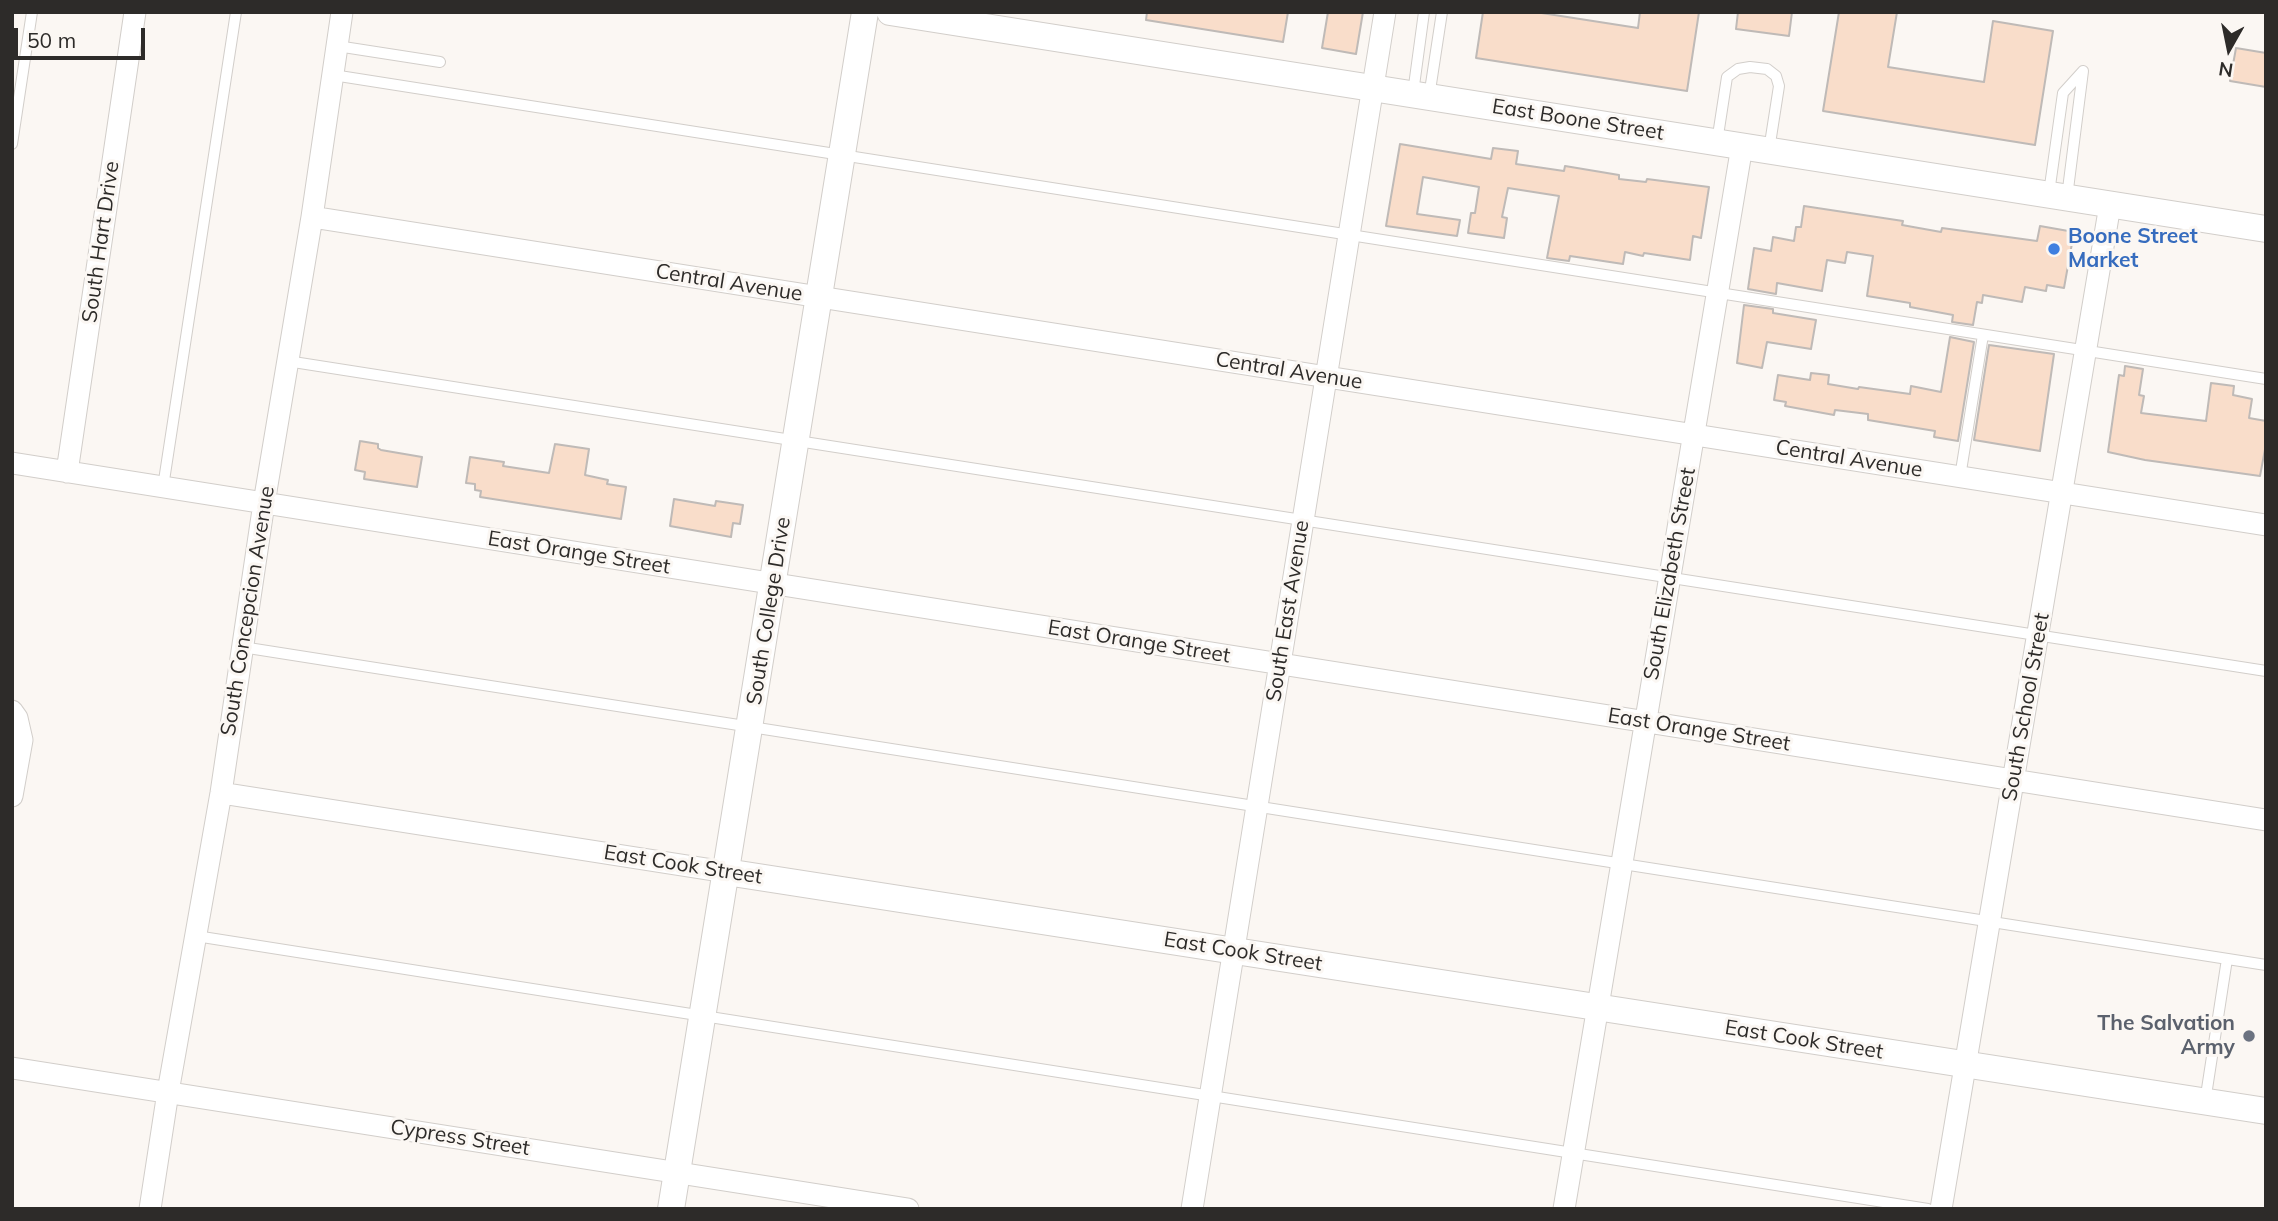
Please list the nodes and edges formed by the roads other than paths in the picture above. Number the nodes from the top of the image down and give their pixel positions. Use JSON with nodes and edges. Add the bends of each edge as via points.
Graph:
{"nodes":[{"id":1,"x":32,"y":12,"type":"edge"},
{"id":2,"x":135,"y":12,"type":"edge"},
{"id":3,"x":236,"y":12,"type":"edge"},
{"id":4,"x":342,"y":12,"type":"edge"},
{"id":5,"x":865,"y":12,"type":"edge"},
{"id":6,"x":890,"y":12,"type":"edge"},
{"id":7,"x":1385,"y":12,"type":"edge"},
{"id":8,"x":1423,"y":16,"type":"edge"},
{"id":9,"x":1441,"y":18,"type":"edge"},
{"id":10,"x":337,"y":46,"type":"junction"},
{"id":11,"x":440,"y":62,"type":"dead end"},
{"id":12,"x":333,"y":75,"type":"junction"},
{"id":13,"x":1373,"y":88,"type":"junction"},
{"id":14,"x":1421,"y":95,"type":"junction"},
{"id":15,"x":2059,"y":121,"type":"junction"},
{"id":16,"x":2077,"y":123,"type":"junction"},
{"id":17,"x":12,"y":144,"type":"edge"},
{"id":18,"x":1730,"y":144,"type":"junction"},
{"id":19,"x":1769,"y":150,"type":"junction"},
{"id":20,"x":842,"y":156,"type":"junction"},
{"id":21,"x":2058,"y":196,"type":"junction"},
{"id":22,"x":2110,"y":205,"type":"junction"},
{"id":23,"x":312,"y":217,"type":"junction"},
{"id":24,"x":2266,"y":229,"type":"edge"},
{"id":25,"x":1349,"y":235,"type":"junction"},
{"id":26,"x":1718,"y":293,"type":"junction"},
{"id":27,"x":819,"y":297,"type":"junction"},
{"id":28,"x":1983,"y":335,"type":"junction"},
{"id":29,"x":2087,"y":351,"type":"junction"},
{"id":30,"x":287,"y":361,"type":"junction"},
{"id":31,"x":1326,"y":377,"type":"junction"},
{"id":32,"x":2266,"y":379,"type":"edge"},
{"id":33,"x":1694,"y":435,"type":"junction"},
{"id":34,"x":796,"y":440,"type":"junction"},
{"id":35,"x":12,"y":463,"type":"edge"},
{"id":36,"x":67,"y":472,"type":"junction"},
{"id":37,"x":1960,"y":477,"type":"junction"},
{"id":38,"x":163,"y":487,"type":"junction"},
{"id":39,"x":2063,"y":493,"type":"junction"},
{"id":40,"x":264,"y":503,"type":"junction"},
{"id":41,"x":1303,"y":519,"type":"junction"},
{"id":42,"x":2266,"y":525,"type":"edge"},
{"id":43,"x":1670,"y":577,"type":"junction"},
{"id":44,"x":773,"y":584,"type":"junction"},
{"id":45,"x":2039,"y":634,"type":"junction"},
{"id":46,"x":242,"y":647,"type":"junction"},
{"id":47,"x":1280,"y":664,"type":"junction"},
{"id":48,"x":2266,"y":671,"type":"edge"},
{"id":49,"x":12,"y":711,"type":"edge"},
{"id":50,"x":1646,"y":722,"type":"junction"},
{"id":51,"x":750,"y":726,"type":"junction"},
{"id":52,"x":2014,"y":780,"type":"junction"},
{"id":53,"x":221,"y":793,"type":"junction"},
{"id":54,"x":12,"y":796,"type":"edge"},
{"id":55,"x":1256,"y":806,"type":"junction"},
{"id":56,"x":2266,"y":820,"type":"edge"},
{"id":57,"x":1622,"y":864,"type":"junction"},
{"id":58,"x":726,"y":872,"type":"junction"},
{"id":59,"x":1990,"y":922,"type":"junction"},
{"id":60,"x":196,"y":936,"type":"junction"},
{"id":61,"x":1233,"y":951,"type":"junction"},
{"id":62,"x":2227,"y":959,"type":"junction"},
{"id":63,"x":2266,"y":965,"type":"edge"},
{"id":64,"x":1598,"y":1008,"type":"junction"},
{"id":65,"x":703,"y":1016,"type":"junction"},
{"id":66,"x":1966,"y":1065,"type":"junction"},
{"id":67,"x":12,"y":1068,"type":"edge"},
{"id":68,"x":168,"y":1092,"type":"junction"},
{"id":69,"x":1210,"y":1096,"type":"junction"},
{"id":70,"x":2205,"y":1102,"type":"junction"},
{"id":71,"x":2266,"y":1111,"type":"edge"},
{"id":72,"x":1573,"y":1153,"type":"junction"},
{"id":73,"x":677,"y":1172,"type":"junction"},
{"id":74,"x":150,"y":1209,"type":"edge"},
{"id":75,"x":671,"y":1209,"type":"edge"},
{"id":76,"x":908,"y":1209,"type":"edge"},
{"id":77,"x":1192,"y":1209,"type":"edge"},
{"id":78,"x":1564,"y":1209,"type":"edge"},
{"id":79,"x":1928,"y":1209,"type":"edge"},
{"id":80,"x":1941,"y":1209,"type":"edge"}],
"edges":[{"from":1,"to":17,"type":"lane"},
{"from":2,"to":36,"type":"street","name":"South Hart Drive"},
{"from":3,"to":38,"type":"lane"},
{"from":4,"to":10,"type":"street","name":"South Concepcion Avenue"},
{"from":5,"to":20,"type":"street","name":"South College Drive"},
{"from":6,"to":13,"type":"street","name":"East Boone Street"},
{"from":7,"to":13,"type":"street","name":"South East Avenue"},
{"from":8,"to":9,"type":"lane"},
{"from":8,"to":14,"type":"lane"},
{"from":9,"to":14,"type":"lane"},
{"from":10,"to":11,"type":"lane"},
{"from":10,"to":12,"type":"street","name":"South Concepcion Avenue"},
{"from":12,"to":20,"type":"lane"},
{"from":12,"to":23,"type":"street","name":"South Concepcion Avenue"},
{"from":13,"to":14,"type":"street","name":"East Boone Street"},
{"from":13,"to":25,"type":"street","name":"South East Avenue"},
{"from":14,"to":18,"type":"street","name":"East Boone Street"},
{"from":15,"to":16,"type":"lane"},
{"from":15,"to":16,"type":"lane","via":[[2063,93],[2082,71]]},
{"from":15,"to":21,"type":"lane"},
{"from":16,"to":21,"type":"lane"},
{"from":18,"to":19,"type":"street","name":"East Boone Street"},
{"from":18,"to":19,"type":"lane","via":[[1727,77],[1738,69],[1767,69],[1779,86]]},
{"from":18,"to":26,"type":"street","name":"South Elizabeth Street"},
{"from":19,"to":21,"type":"street","name":"East Boone Street"},
{"from":20,"to":25,"type":"lane"},
{"from":20,"to":27,"type":"street","name":"South College Drive"},
{"from":21,"to":22,"type":"street","name":"East Boone Street"},
{"from":22,"to":24,"type":"street","name":"East Boone Street"},
{"from":22,"to":29,"type":"street","name":"South School Street"},
{"from":23,"to":27,"type":"street","name":"Central Avenue"},
{"from":23,"to":30,"type":"street","name":"South Concepcion Avenue"},
{"from":25,"to":26,"type":"lane"},
{"from":25,"to":31,"type":"street","name":"South East Avenue"},
{"from":26,"to":28,"type":"lane"},
{"from":26,"to":33,"type":"street","name":"South Elizabeth Street"},
{"from":27,"to":31,"type":"street","name":"Central Avenue"},
{"from":27,"to":34,"type":"street","name":"South College Drive"},
{"from":28,"to":29,"type":"lane"},
{"from":28,"to":37,"type":"lane"},
{"from":29,"to":32,"type":"lane"},
{"from":29,"to":39,"type":"street","name":"South School Street"},
{"from":30,"to":34,"type":"lane"},
{"from":30,"to":40,"type":"street","name":"South Concepcion Avenue"},
{"from":31,"to":33,"type":"street","name":"Central Avenue"},
{"from":31,"to":41,"type":"street","name":"South East Avenue"},
{"from":33,"to":37,"type":"street","name":"Central Avenue"},
{"from":33,"to":43,"type":"street","name":"South Elizabeth Street"},
{"from":34,"to":41,"type":"lane"},
{"from":34,"to":44,"type":"street","name":"South College Drive"},
{"from":35,"to":36,"type":"street","name":"East Orange Street"},
{"from":36,"to":38,"type":"street","name":"East Orange Street"},
{"from":37,"to":39,"type":"street","name":"Central Avenue"},
{"from":38,"to":40,"type":"street","name":"East Orange Street"},
{"from":39,"to":42,"type":"street","name":"Central Avenue"},
{"from":39,"to":45,"type":"street","name":"South School Street"},
{"from":40,"to":44,"type":"street","name":"East Orange Street"},
{"from":40,"to":46,"type":"street","name":"South Concepcion Avenue"},
{"from":41,"to":43,"type":"lane"},
{"from":41,"to":47,"type":"street","name":"South East Avenue"},
{"from":43,"to":45,"type":"lane"},
{"from":43,"to":50,"type":"street","name":"South Elizabeth Street"},
{"from":44,"to":47,"type":"street","name":"East Orange Street"},
{"from":44,"to":51,"type":"street","name":"South College Drive"},
{"from":45,"to":48,"type":"lane"},
{"from":45,"to":52,"type":"street","name":"South School Street"},
{"from":46,"to":51,"type":"lane"},
{"from":46,"to":53,"type":"street","name":"South Concepcion Avenue"},
{"from":47,"to":50,"type":"street","name":"East Orange Street"},
{"from":47,"to":55,"type":"street","name":"South East Avenue"},
{"from":49,"to":54,"type":"street","via":[[22,740]]},
{"from":50,"to":52,"type":"street","name":"East Orange Street"},
{"from":50,"to":57,"type":"street","name":"South Elizabeth Street"},
{"from":51,"to":55,"type":"lane"},
{"from":51,"to":58,"type":"street","name":"South College Drive"},
{"from":52,"to":56,"type":"street","name":"East Orange Street"},
{"from":52,"to":59,"type":"street","name":"South School Street"},
{"from":53,"to":58,"type":"street","name":"East Cook Street"},
{"from":53,"to":60,"type":"street","name":"South Concepcion Avenue"},
{"from":55,"to":57,"type":"lane"},
{"from":55,"to":61,"type":"street","name":"South East Avenue"},
{"from":57,"to":59,"type":"lane"},
{"from":57,"to":64,"type":"street","name":"South Elizabeth Street"},
{"from":58,"to":61,"type":"street","name":"East Cook Street"},
{"from":58,"to":65,"type":"street","name":"South College Drive"},
{"from":59,"to":62,"type":"lane"},
{"from":59,"to":66,"type":"street","name":"South School Street"},
{"from":60,"to":65,"type":"lane"},
{"from":60,"to":68,"type":"street","name":"South Concepcion Avenue"},
{"from":61,"to":64,"type":"street","name":"East Cook Street"},
{"from":61,"to":69,"type":"street","name":"South East Avenue"},
{"from":62,"to":63,"type":"lane"},
{"from":62,"to":70,"type":"lane"},
{"from":64,"to":66,"type":"street","name":"East Cook Street"},
{"from":64,"to":72,"type":"street","name":"South Elizabeth Street"},
{"from":65,"to":69,"type":"lane"},
{"from":65,"to":73,"type":"street","name":"South College Drive"},
{"from":66,"to":70,"type":"street","name":"East Cook Street"},
{"from":66,"to":80,"type":"street","name":"South School Street"},
{"from":67,"to":68,"type":"street","name":"Cypress Street"},
{"from":68,"to":73,"type":"street","name":"Cypress Street"},
{"from":68,"to":74,"type":"street","name":"South Concepcion Avenue"},
{"from":69,"to":72,"type":"lane"},
{"from":69,"to":77,"type":"street","name":"South East Avenue"},
{"from":70,"to":71,"type":"street","name":"East Cook Street"},
{"from":72,"to":78,"type":"street","name":"South Elizabeth Street"},
{"from":72,"to":79,"type":"lane"},
{"from":73,"to":75,"type":"street","name":"South College Drive"},
{"from":73,"to":76,"type":"street","name":"Cypress Street"}]}
